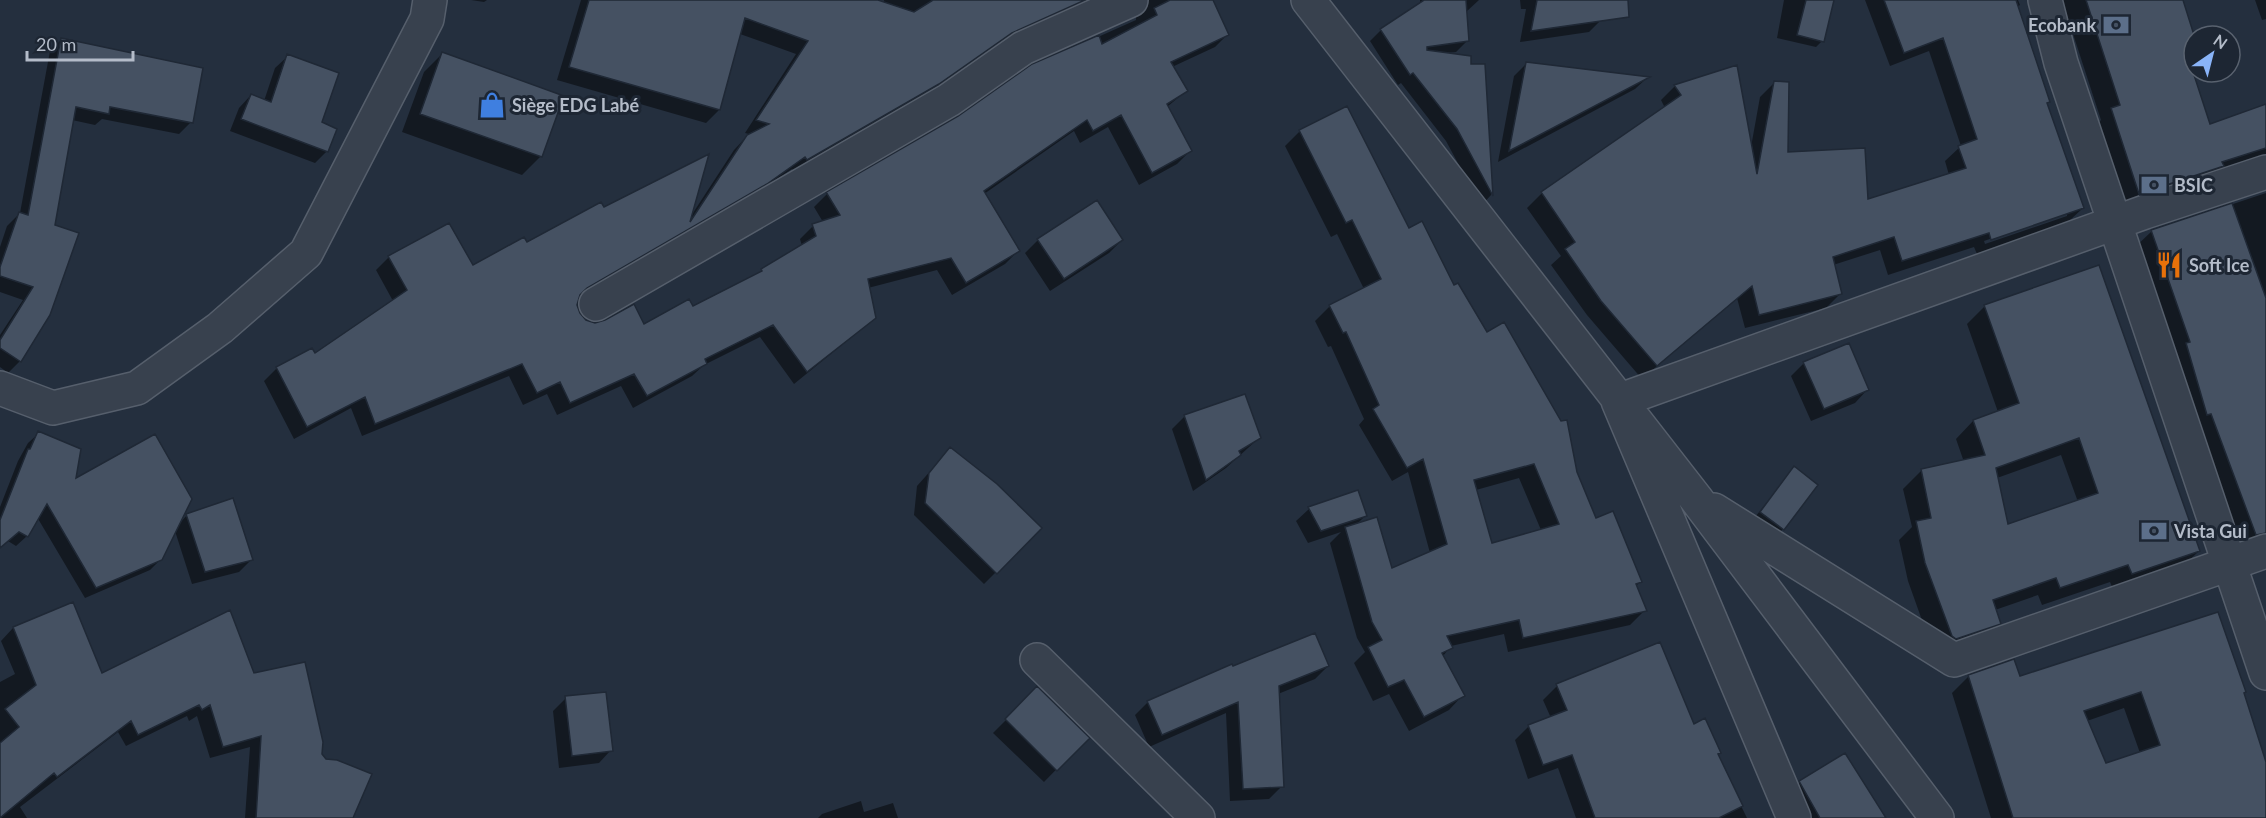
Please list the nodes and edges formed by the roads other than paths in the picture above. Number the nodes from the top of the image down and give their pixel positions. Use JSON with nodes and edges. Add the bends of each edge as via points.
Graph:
{"nodes":[{"id":1,"x":430,"y":0,"type":"edge"},
{"id":2,"x":1131,"y":0,"type":"edge"},
{"id":3,"x":1308,"y":0,"type":"edge"},
{"id":4,"x":2045,"y":0,"type":"edge"},
{"id":5,"x":2266,"y":172,"type":"edge"},
{"id":6,"x":2116,"y":224,"type":"junction"},
{"id":7,"x":596,"y":304,"type":"dead end"},
{"id":8,"x":0,"y":388,"type":"edge"},
{"id":9,"x":1617,"y":401,"type":"junction"},
{"id":10,"x":1697,"y":500,"type":"junction"},
{"id":11,"x":2266,"y":552,"type":"edge"},
{"id":12,"x":2230,"y":564,"type":"junction"},
{"id":13,"x":1036,"y":660,"type":"dead end"},
{"id":14,"x":2266,"y":673,"type":"edge"},
{"id":15,"x":1198,"y":818,"type":"edge"},
{"id":16,"x":1794,"y":818,"type":"edge"},
{"id":17,"x":1937,"y":818,"type":"edge"}],
"edges":[{"from":1,"to":8,"type":"street","via":[[427,19],[306,253],[220,328],[137,388],[53,408]]},
{"from":2,"to":7,"type":"street","via":[[1023,48],[949,100]]},
{"from":3,"to":9,"type":"street"},
{"from":4,"to":6,"type":"street","via":[[2061,63]]},
{"from":5,"to":6,"type":"street"},
{"from":6,"to":9,"type":"street"},
{"from":6,"to":12,"type":"street"},
{"from":9,"to":10,"type":"street"},
{"from":9,"to":16,"type":"street"},
{"from":10,"to":12,"type":"street","via":[[1954,660]]},
{"from":10,"to":17,"type":"street"},
{"from":11,"to":12,"type":"street"},
{"from":12,"to":14,"type":"street"},
{"from":13,"to":15,"type":"street"}]}
